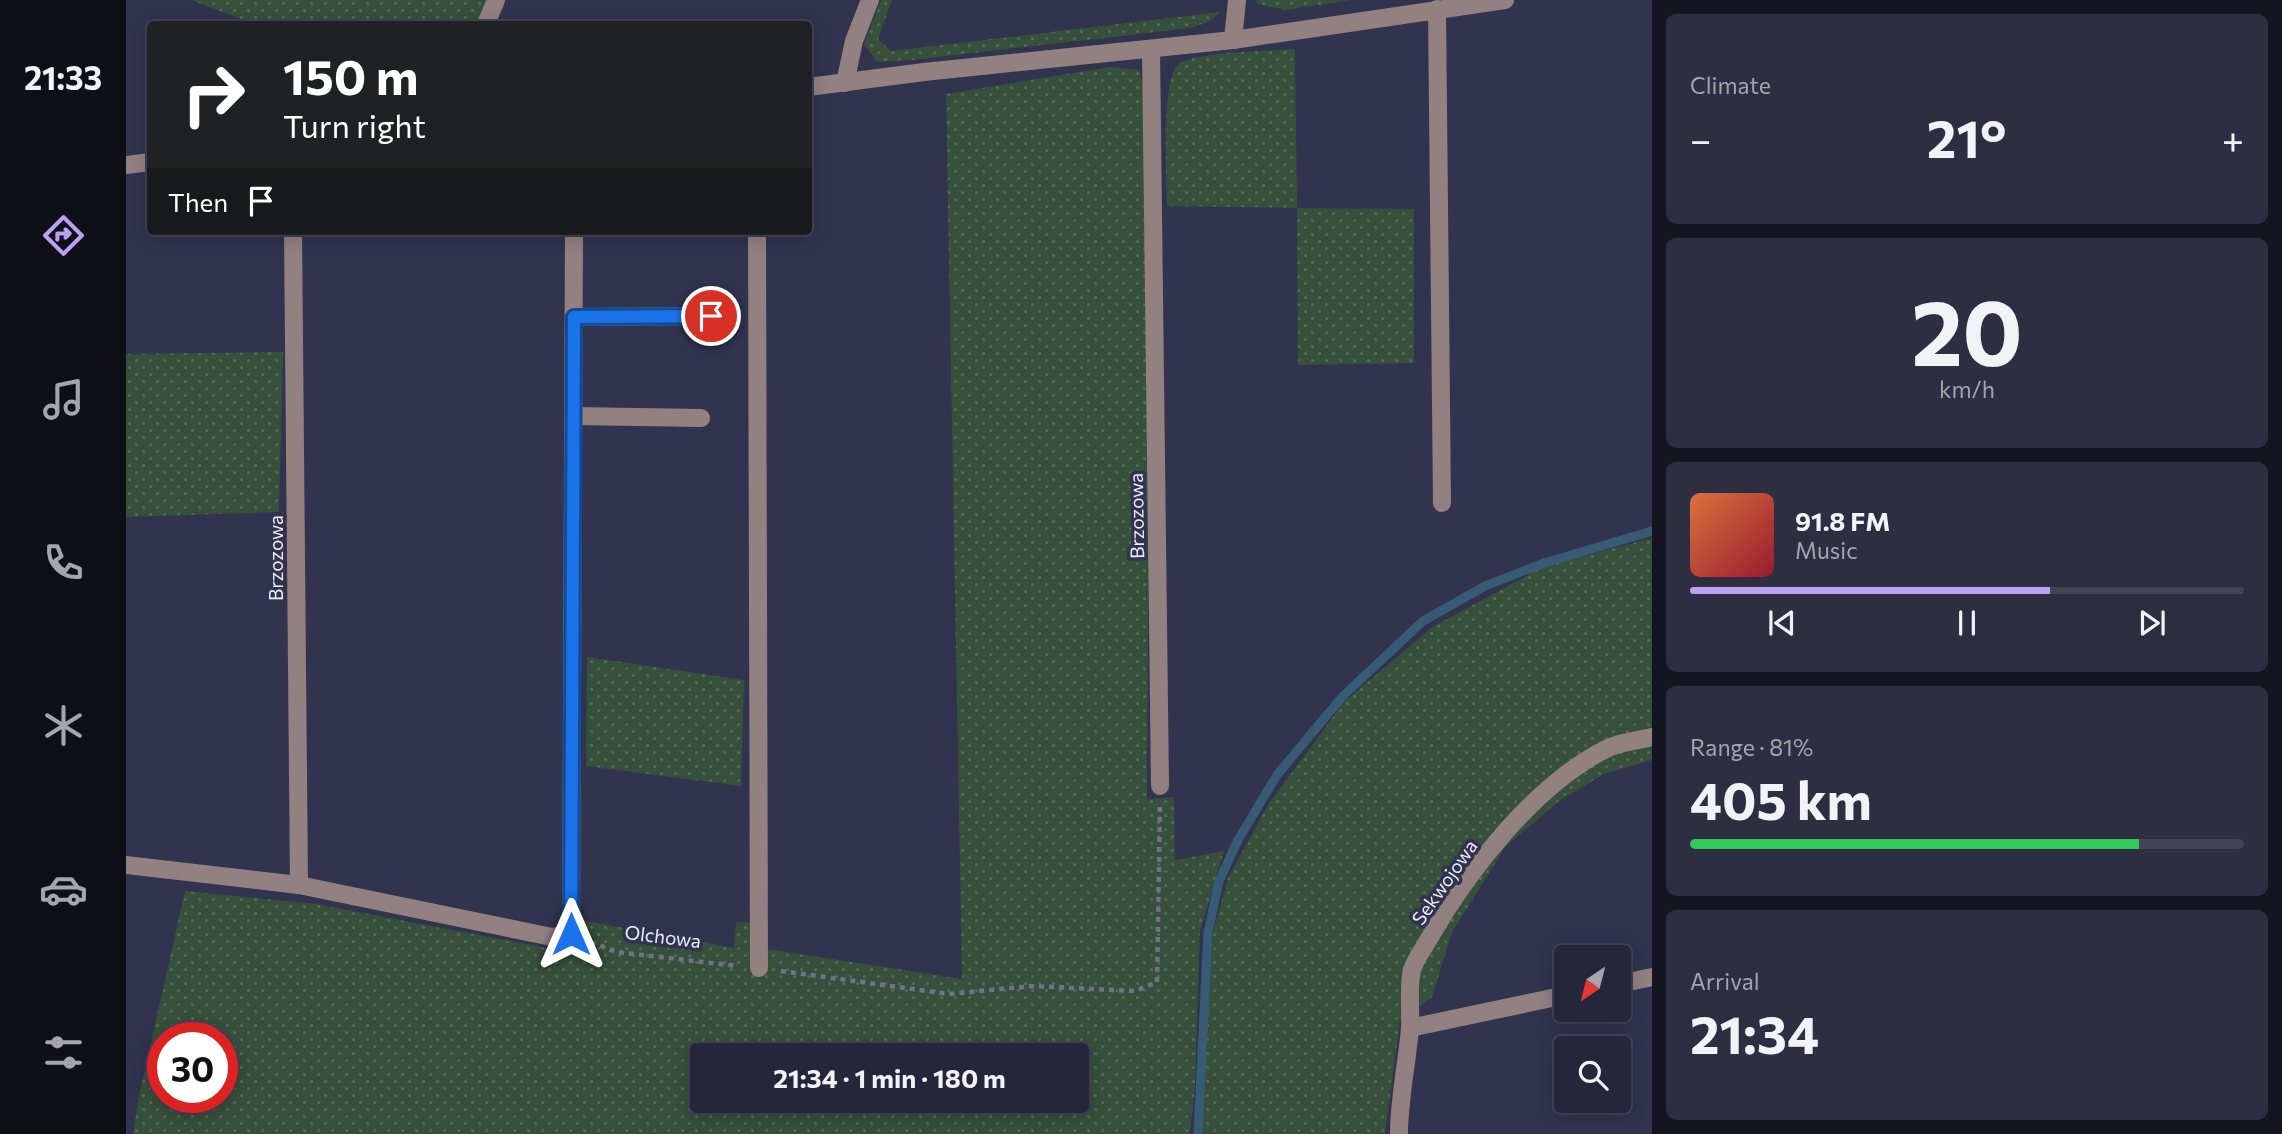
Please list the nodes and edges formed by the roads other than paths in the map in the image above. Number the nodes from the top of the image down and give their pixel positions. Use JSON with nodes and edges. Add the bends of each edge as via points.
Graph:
{"nodes":[{"id":1,"x":496,"y":0,"type":"edge"},
{"id":2,"x":870,"y":0,"type":"edge"},
{"id":3,"x":1237,"y":0,"type":"edge"},
{"id":4,"x":1505,"y":0,"type":"edge"},
{"id":5,"x":1437,"y":9,"type":"junction"},
{"id":6,"x":487,"y":21,"type":"edge"},
{"id":7,"x":1233,"y":40,"type":"junction"},
{"id":8,"x":1151,"y":50,"type":"junction"},
{"id":9,"x":845,"y":83,"type":"junction"},
{"id":10,"x":812,"y":87,"type":"edge"},
{"id":11,"x":147,"y":162,"type":"edge"},
{"id":12,"x":126,"y":165,"type":"edge"},
{"id":13,"x":293,"y":235,"type":"edge"},
{"id":14,"x":574,"y":235,"type":"edge"},
{"id":15,"x":757,"y":235,"type":"edge"},
{"id":16,"x":711,"y":316,"type":"dead end"},
{"id":17,"x":574,"y":317,"type":"junction"},
{"id":18,"x":573,"y":416,"type":"junction"},
{"id":19,"x":701,"y":418,"type":"dead end"},
{"id":20,"x":1442,"y":503,"type":"dead end"},
{"id":21,"x":1652,"y":737,"type":"edge"},
{"id":22,"x":1160,"y":786,"type":"road end"},
{"id":23,"x":126,"y":865,"type":"edge"},
{"id":24,"x":299,"y":886,"type":"junction"},
{"id":25,"x":758,"y":968,"type":"road end"},
{"id":26,"x":1652,"y":977,"type":"edge"},
{"id":27,"x":1631,"y":981,"type":"edge"},
{"id":28,"x":1554,"y":998,"type":"edge"},
{"id":29,"x":1410,"y":1028,"type":"junction"},
{"id":30,"x":1399,"y":1134,"type":"edge"}],
"edges":[{"from":1,"to":6,"type":"street"},
{"from":2,"to":9,"type":"street"},
{"from":3,"to":7,"type":"street"},
{"from":4,"to":5,"type":"street"},
{"from":5,"to":7,"type":"street"},
{"from":5,"to":20,"type":"street"},
{"from":7,"to":8,"type":"street"},
{"from":8,"to":9,"type":"street"},
{"from":8,"to":22,"type":"street","name":"Brzozowa"},
{"from":9,"to":10,"type":"street"},
{"from":11,"to":12,"type":"street"},
{"from":13,"to":24,"type":"street","name":"Brzozowa"},
{"from":14,"to":17,"type":"street"},
{"from":15,"to":25,"type":"street"},
{"from":16,"to":17,"type":"street"},
{"from":17,"to":18,"type":"street"},
{"from":18,"to":19,"type":"street"},
{"from":18,"to":24,"type":"street","via":[[571,934],[552,937]]},
{"from":21,"to":29,"type":"street","name":"Sekwojowa","via":[[1608,748],[1562,777],[1509,827],[1469,877],[1412,969]]},
{"from":23,"to":24,"type":"street"},
{"from":26,"to":27,"type":"street"},
{"from":28,"to":29,"type":"street"},
{"from":29,"to":30,"type":"street","name":"Sekwojowa"}]}
